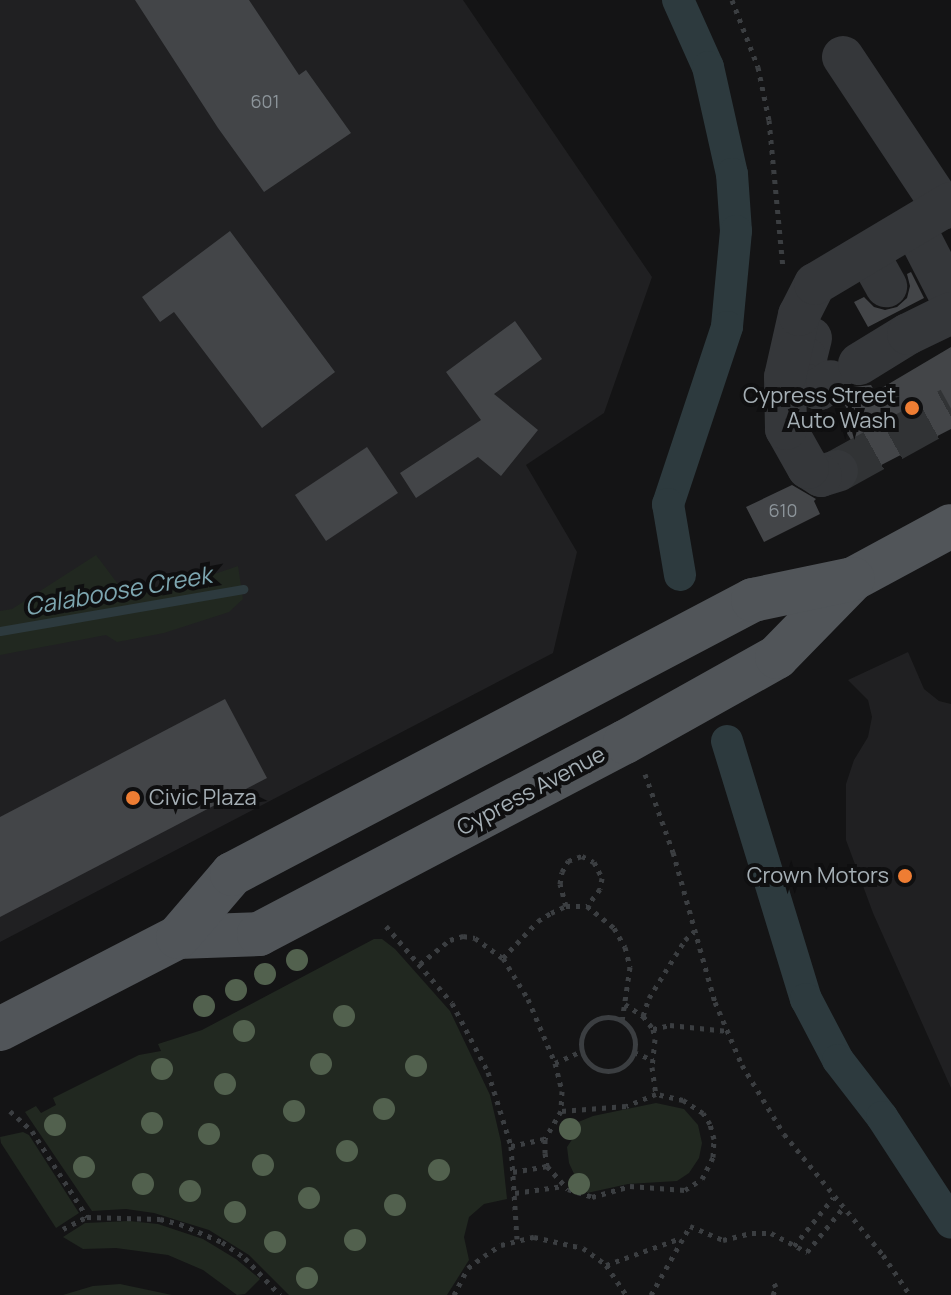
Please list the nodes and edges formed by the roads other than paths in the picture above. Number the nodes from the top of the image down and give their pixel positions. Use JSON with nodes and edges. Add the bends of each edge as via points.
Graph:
{"nodes":[{"id":1,"x":843,"y":57,"type":"dead end"},
{"id":2,"x":933,"y":219,"type":"edge"},
{"id":3,"x":951,"y":298,"type":"edge"},
{"id":4,"x":892,"y":300,"type":"junction"},
{"id":5,"x":951,"y":313,"type":"edge"},
{"id":6,"x":837,"y":471,"type":"dead end"},
{"id":7,"x":951,"y":526,"type":"edge"},
{"id":8,"x":853,"y":579,"type":"junction"},
{"id":9,"x":178,"y":937,"type":"junction"},
{"id":10,"x":0,"y":1029,"type":"edge"}],
"edges":[{"from":1,"to":2,"type":"lane"},
{"from":2,"to":3,"type":"lane"},
{"from":2,"to":4,"type":"lane"},
{"from":2,"to":6,"type":"lane","via":[[815,284],[799,315],[785,377],[786,429],[808,468],[821,476]]},
{"from":4,"to":4,"type":"lane","via":[[838,301],[811,337],[808,385],[819,389],[845,372]]},
{"from":4,"to":5,"type":"lane"},
{"from":7,"to":8,"type":"main road","name":"Cypress Avenue"},
{"from":8,"to":9,"type":"main road","name":"Cypress Avenue","via":[[753,600],[232,874]]},
{"from":8,"to":9,"type":"main road","name":"Cypress Avenue","via":[[777,657],[611,749],[259,934]]},
{"from":9,"to":10,"type":"main road","name":"Cypress Avenue"}]}
